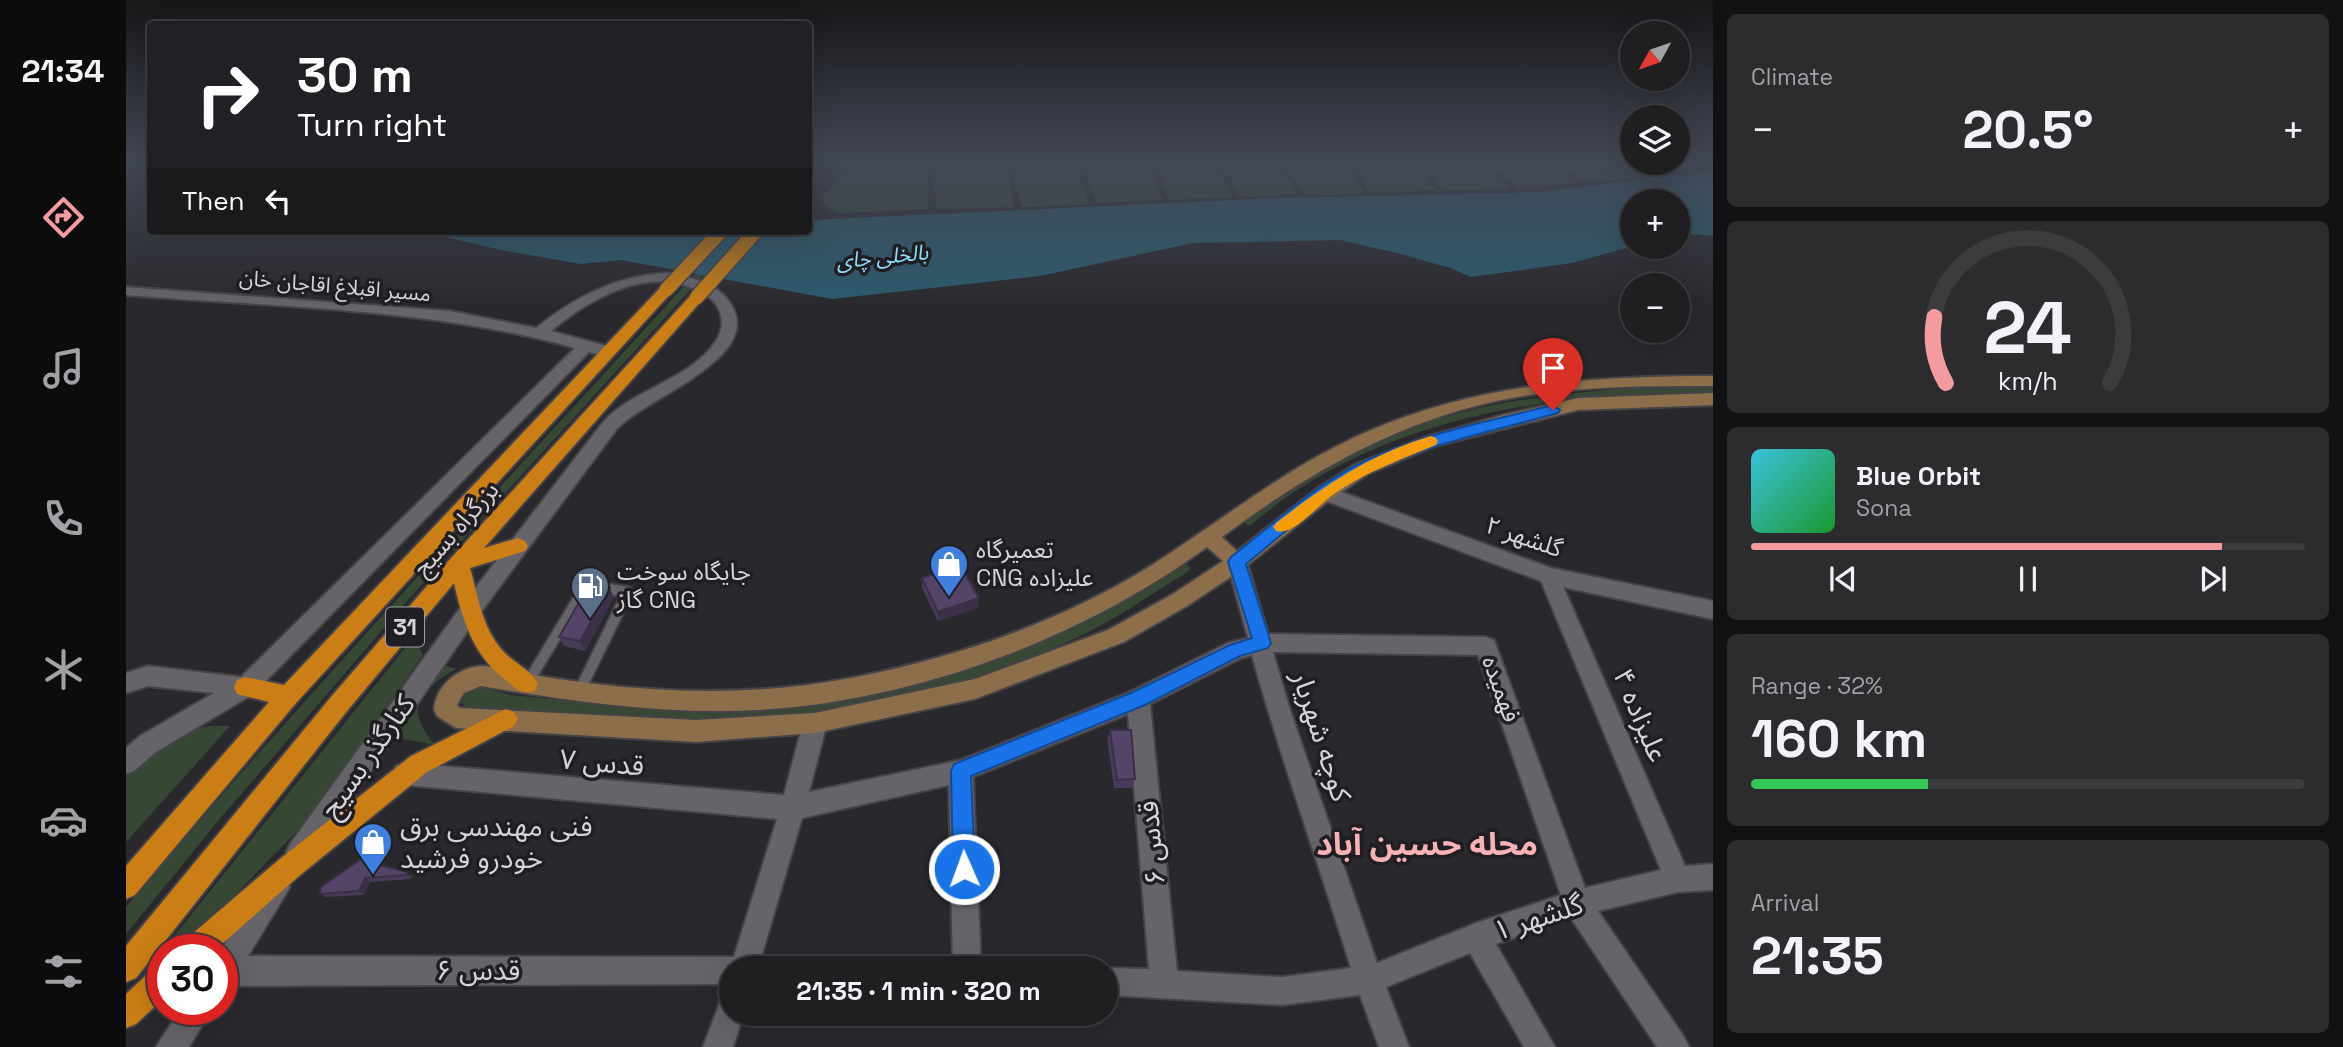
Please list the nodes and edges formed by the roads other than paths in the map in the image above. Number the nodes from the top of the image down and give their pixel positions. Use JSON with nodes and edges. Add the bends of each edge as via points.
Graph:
{"nodes":[{"id":1,"x":717,"y":235,"type":"edge"},
{"id":2,"x":752,"y":235,"type":"edge"},
{"id":3,"x":666,"y":290,"type":"joint"},
{"id":4,"x":126,"y":291,"type":"edge"},
{"id":5,"x":539,"y":334,"type":"junction"},
{"id":6,"x":586,"y":346,"type":"junction"},
{"id":7,"x":608,"y":352,"type":"junction"},
{"id":8,"x":1713,"y":382,"type":"edge"},
{"id":9,"x":1713,"y":399,"type":"edge"},
{"id":10,"x":1325,"y":493,"type":"junction"},
{"id":11,"x":1208,"y":536,"type":"junction"},
{"id":12,"x":518,"y":546,"type":"junction"},
{"id":13,"x":1237,"y":562,"type":"junction"},
{"id":14,"x":460,"y":563,"type":"junction"},
{"id":15,"x":1549,"y":576,"type":"junction"},
{"id":16,"x":471,"y":607,"type":"junction"},
{"id":17,"x":1713,"y":610,"type":"edge"},
{"id":18,"x":1262,"y":643,"type":"junction"},
{"id":19,"x":126,"y":683,"type":"edge"},
{"id":20,"x":527,"y":684,"type":"junction"},
{"id":21,"x":244,"y":687,"type":"junction"},
{"id":22,"x":579,"y":692,"type":"junction"},
{"id":23,"x":288,"y":696,"type":"junction"},
{"id":24,"x":1138,"y":699,"type":"junction"},
{"id":25,"x":506,"y":719,"type":"junction"},
{"id":26,"x":815,"y":723,"type":"junction"},
{"id":27,"x":126,"y":763,"type":"edge"},
{"id":28,"x":961,"y":771,"type":"junction"},
{"id":29,"x":405,"y":775,"type":"junction"},
{"id":30,"x":793,"y":808,"type":"junction"},
{"id":31,"x":290,"y":867,"type":"junction"},
{"id":32,"x":1713,"y":877,"type":"edge"},
{"id":33,"x":1678,"y":878,"type":"junction"},
{"id":34,"x":126,"y":886,"type":"edge"},
{"id":35,"x":1577,"y":903,"type":"junction"},
{"id":36,"x":213,"y":934,"type":"edge"},
{"id":37,"x":1476,"y":937,"type":"junction"},
{"id":38,"x":238,"y":948,"type":"edge"},
{"id":39,"x":748,"y":956,"type":"edge"},
{"id":40,"x":967,"y":956,"type":"edge"},
{"id":41,"x":126,"y":968,"type":"edge"},
{"id":42,"x":719,"y":970,"type":"edge"},
{"id":43,"x":238,"y":971,"type":"edge"},
{"id":44,"x":1369,"y":980,"type":"junction"},
{"id":45,"x":1118,"y":982,"type":"edge"},
{"id":46,"x":1164,"y":986,"type":"junction"},
{"id":47,"x":147,"y":994,"type":"edge"},
{"id":48,"x":126,"y":1014,"type":"edge"},
{"id":49,"x":187,"y":1025,"type":"edge"},
{"id":50,"x":725,"y":1026,"type":"edge"},
{"id":51,"x":172,"y":1047,"type":"edge"},
{"id":52,"x":718,"y":1047,"type":"edge"},
{"id":53,"x":1394,"y":1047,"type":"edge"},
{"id":54,"x":1541,"y":1047,"type":"edge"},
{"id":55,"x":1674,"y":1047,"type":"edge"}],
"edges":[{"from":1,"to":3,"type":"highway","name":"بزرگراه بسیج","number":"31","bridge":true},
{"from":2,"to":14,"type":"highway","name":"بزرگراه بسیج","number":"31","bridge":true},
{"from":3,"to":7,"type":"highway","name":"بزرگراه بسیج","number":"31"},
{"from":4,"to":5,"type":"street","name":"مسیر اقبلاغ اقاجان خان","via":[[450,316]]},
{"from":5,"to":6,"type":"street","name":"مسیر اقبلاغ اقاجان خان"},
{"from":5,"to":12,"type":"street","name":"کنارگذر بسیج","via":[[561,314],[611,287],[666,277],[687,280],[718,295],[730,325],[723,342],[708,358],[614,421]]},
{"from":6,"to":7,"type":"street","name":"مسیر اقبلاغ اقاجان خان"},
{"from":6,"to":21,"type":"street"},
{"from":7,"to":23,"type":"highway","name":"بزرگراه بسیج","number":"31"},
{"from":8,"to":11,"type":"main road","via":[[1588,385],[1479,400],[1411,421],[1340,451]]},
{"from":9,"to":10,"type":"main road","via":[[1578,404],[1503,421],[1429,442],[1362,469]]},
{"from":10,"to":13,"type":"main road"},
{"from":10,"to":15,"type":"street","name":"گلشهر ۲"},
{"from":11,"to":13,"type":"main road"},
{"from":11,"to":22,"type":"main road","via":[[1140,582],[1040,633],[903,676],[800,696],[699,701]]},
{"from":12,"to":14,"type":"highway"},
{"from":12,"to":16,"type":"street","name":"کنارگذر بسیج"},
{"from":13,"to":18,"type":"street","name":"کوچه شهریار"},
{"from":13,"to":26,"type":"main road","via":[[1127,630],[1064,658],[975,689]]},
{"from":14,"to":16,"type":"highway"},
{"from":14,"to":41,"type":"highway","name":"بزرگراه بسیج","number":"31","via":[[339,704]]},
{"from":15,"to":17,"type":"street","name":"گلشهر ۲"},
{"from":15,"to":33,"type":"street","name":"علیزاده ۴"},
{"from":16,"to":20,"type":"highway","via":[[496,659]]},
{"from":16,"to":31,"type":"street","name":"کنارگذر بسیج"},
{"from":18,"to":24,"type":"street","name":"قدس ۷","via":[[1236,650]]},
{"from":18,"to":35,"type":"street","name":"فهمیده","via":[[1486,646]]},
{"from":18,"to":44,"type":"street","name":"کوچه شهریار","via":[[1279,710]]},
{"from":19,"to":21,"type":"street","via":[[148,677]]},
{"from":20,"to":22,"type":"main road"},
{"from":20,"to":22,"type":"lane","via":[[586,586],[628,592]]},
{"from":20,"to":25,"type":"main road","via":[[481,676],[460,683],[447,697],[445,709],[456,718]]},
{"from":21,"to":23,"type":"highway"},
{"from":21,"to":27,"type":"street","via":[[148,744]]},
{"from":23,"to":34,"type":"highway","name":"بزرگراه بسیج","number":"31"},
{"from":24,"to":28,"type":"street","name":"قدس ۷"},
{"from":24,"to":46,"type":"street","name":"قدس ۶"},
{"from":25,"to":26,"type":"main road","via":[[695,731]]},
{"from":25,"to":29,"type":"highway"},
{"from":26,"to":30,"type":"street"},
{"from":28,"to":30,"type":"street","name":"قدس ۷"},
{"from":28,"to":40,"type":"street"},
{"from":29,"to":30,"type":"street","name":"قدس ۷"},
{"from":29,"to":31,"type":"highway"},
{"from":30,"to":39,"type":"street"},
{"from":31,"to":36,"type":"highway"},
{"from":31,"to":38,"type":"street","name":"کنارگذر بسیج"},
{"from":32,"to":33,"type":"street","name":"گلشهر ۱"},
{"from":33,"to":35,"type":"street","name":"گلشهر ۱"},
{"from":35,"to":37,"type":"street","name":"گلشهر ۱"},
{"from":35,"to":55,"type":"street"},
{"from":37,"to":44,"type":"street","name":"گلشهر ۱"},
{"from":37,"to":54,"type":"street"},
{"from":42,"to":43,"type":"street","name":"قدس ۶"},
{"from":44,"to":46,"type":"street","via":[[1282,991]]},
{"from":44,"to":53,"type":"street","name":"کوچه شهریار"},
{"from":45,"to":46,"type":"street"},
{"from":47,"to":48,"type":"highway"},
{"from":49,"to":51,"type":"street"},
{"from":50,"to":52,"type":"street"}]}
